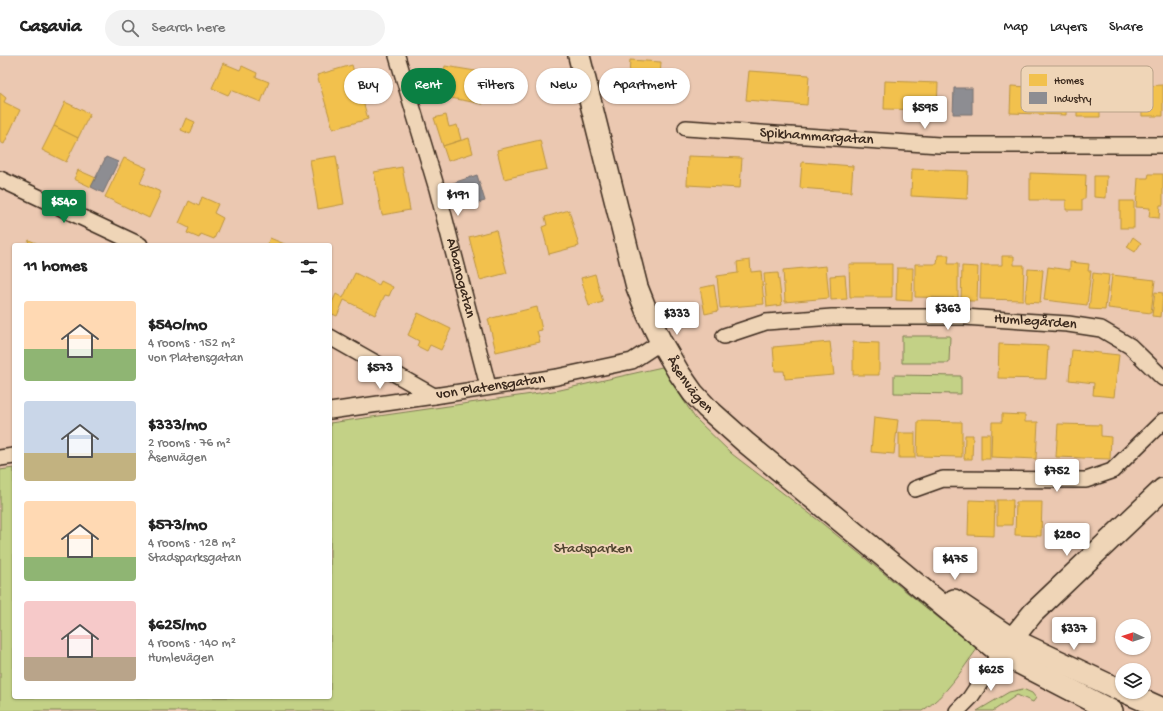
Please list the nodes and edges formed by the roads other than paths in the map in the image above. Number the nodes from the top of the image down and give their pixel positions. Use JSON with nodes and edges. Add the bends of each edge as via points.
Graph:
{"nodes":[{"id":1,"x":397,"y":56,"type":"edge"},
{"id":2,"x":579,"y":56,"type":"edge"},
{"id":3,"x":686,"y":128,"type":"dead end"},
{"id":4,"x":1163,"y":145,"type":"edge"},
{"id":5,"x":0,"y":179,"type":"edge"},
{"id":6,"x":136,"y":243,"type":"edge"},
{"id":7,"x":724,"y":336,"type":"dead end"},
{"id":8,"x":332,"y":338,"type":"edge"},
{"id":9,"x":661,"y":342,"type":"junction"},
{"id":10,"x":1163,"y":378,"type":"edge"},
{"id":11,"x":488,"y":386,"type":"junction"},
{"id":12,"x":434,"y":396,"type":"junction"},
{"id":13,"x":332,"y":411,"type":"edge"},
{"id":14,"x":1163,"y":421,"type":"edge"},
{"id":15,"x":12,"y":456,"type":"edge"},
{"id":16,"x":0,"y":458,"type":"edge"},
{"id":17,"x":915,"y":489,"type":"dead end"},
{"id":18,"x":1163,"y":489,"type":"edge"},
{"id":19,"x":1006,"y":646,"type":"junction"},
{"id":20,"x":1115,"y":688,"type":"edge"},
{"id":21,"x":1141,"y":699,"type":"edge"},
{"id":22,"x":1163,"y":709,"type":"edge"},
{"id":23,"x":957,"y":711,"type":"edge"},
{"id":24,"x":1112,"y":711,"type":"edge"}],
"edges":[{"from":1,"to":11,"type":"street","name":"Albanogatan","via":[[437,188]]},
{"from":2,"to":9,"type":"street","name":"Åsenvägen","via":[[637,287]]},
{"from":3,"to":4,"type":"street","name":"Spikhammargatan","via":[[939,145]]},
{"from":5,"to":6,"type":"street"},
{"from":7,"to":10,"type":"street","name":"Humlegården","via":[[766,322],[832,317],[964,317],[1068,324],[1101,329],[1130,346]]},
{"from":8,"to":12,"type":"street","name":"von Platensgatan"},
{"from":9,"to":11,"type":"street","name":"von Platensgatan","via":[[632,361],[557,377]]},
{"from":9,"to":19,"type":"street","name":"Åsenvägen","via":[[679,373],[707,408],[745,442],[879,552]]},
{"from":11,"to":12,"type":"street","name":"von Platensgatan"},
{"from":12,"to":13,"type":"street"},
{"from":14,"to":17,"type":"street","via":[[1112,471],[1086,480],[943,479]]},
{"from":15,"to":16,"type":"street"},
{"from":18,"to":19,"type":"street","via":[[1033,613]]},
{"from":19,"to":20,"type":"street","name":"Åsenvägen"},
{"from":19,"to":23,"type":"street","via":[[970,698]]},
{"from":19,"to":24,"type":"street","name":"Åsenvägen"},
{"from":21,"to":22,"type":"street"}]}
